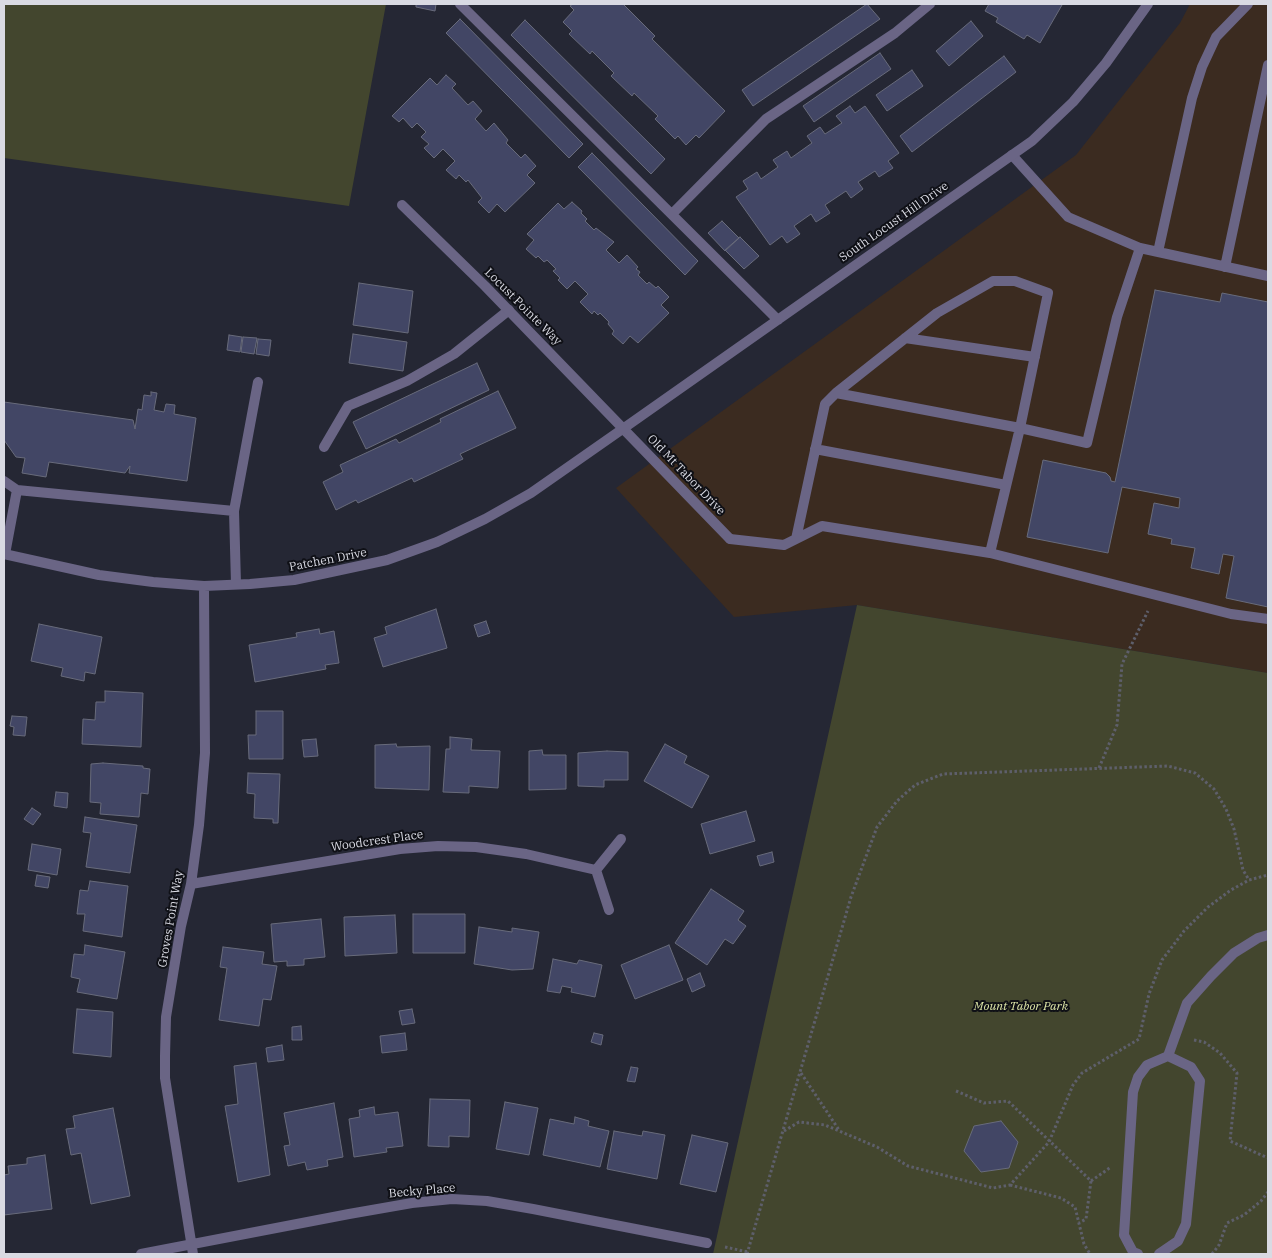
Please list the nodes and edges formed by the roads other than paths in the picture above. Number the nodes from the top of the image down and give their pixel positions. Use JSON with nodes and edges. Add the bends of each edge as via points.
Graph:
{"nodes":[{"id":1,"x":460,"y":4,"type":"edge"},
{"id":2,"x":930,"y":4,"type":"edge"},
{"id":3,"x":1148,"y":4,"type":"edge"},
{"id":4,"x":1248,"y":4,"type":"edge"},
{"id":5,"x":1268,"y":65,"type":"edge"},
{"id":6,"x":1012,"y":155,"type":"junction"},
{"id":7,"x":402,"y":205,"type":"dead end"},
{"id":8,"x":673,"y":213,"type":"junction"},
{"id":9,"x":1140,"y":248,"type":"junction"},
{"id":10,"x":1158,"y":252,"type":"junction"},
{"id":11,"x":1225,"y":266,"type":"junction"},
{"id":12,"x":1268,"y":276,"type":"edge"},
{"id":13,"x":509,"y":310,"type":"junction"},
{"id":14,"x":778,"y":320,"type":"junction"},
{"id":15,"x":905,"y":338,"type":"junction"},
{"id":16,"x":1035,"y":357,"type":"junction"},
{"id":17,"x":258,"y":382,"type":"dead end"},
{"id":18,"x":836,"y":393,"type":"junction"},
{"id":19,"x":624,"y":428,"type":"junction"},
{"id":20,"x":1020,"y":428,"type":"junction"},
{"id":21,"x":324,"y":447,"type":"dead end"},
{"id":22,"x":816,"y":449,"type":"junction"},
{"id":23,"x":4,"y":481,"type":"edge"},
{"id":24,"x":1006,"y":485,"type":"junction"},
{"id":25,"x":17,"y":490,"type":"junction"},
{"id":26,"x":234,"y":512,"type":"junction"},
{"id":27,"x":796,"y":538,"type":"junction"},
{"id":28,"x":990,"y":553,"type":"junction"},
{"id":29,"x":4,"y":554,"type":"edge"},
{"id":30,"x":236,"y":584,"type":"junction"},
{"id":31,"x":204,"y":586,"type":"junction"},
{"id":32,"x":1268,"y":619,"type":"edge"},
{"id":33,"x":621,"y":839,"type":"dead end"},
{"id":34,"x":596,"y":870,"type":"junction"},
{"id":35,"x":190,"y":884,"type":"junction"},
{"id":36,"x":609,"y":910,"type":"dead end"},
{"id":37,"x":1268,"y":936,"type":"edge"},
{"id":38,"x":1168,"y":1056,"type":"junction"},
{"id":39,"x":707,"y":1243,"type":"road end"},
{"id":40,"x":193,"y":1250,"type":"edge"},
{"id":41,"x":141,"y":1254,"type":"edge"},
{"id":42,"x":1138,"y":1254,"type":"edge"},
{"id":43,"x":1159,"y":1254,"type":"edge"}],
"edges":[{"from":1,"to":8,"type":"street"},
{"from":2,"to":8,"type":"street","via":[[895,33],[766,119]]},
{"from":3,"to":6,"type":"street","name":"South Locust Hill Drive","via":[[1106,64],[1073,102]]},
{"from":4,"to":10,"type":"street","via":[[1216,37],[1202,67],[1192,98]]},
{"from":5,"to":11,"type":"street"},
{"from":6,"to":9,"type":"street","via":[[1068,216]]},
{"from":6,"to":14,"type":"street","name":"South Locust Hill Drive"},
{"from":7,"to":13,"type":"street","name":"Locust Pointe Way"},
{"from":8,"to":14,"type":"street"},
{"from":9,"to":10,"type":"street"},
{"from":9,"to":20,"type":"street","via":[[1117,317],[1088,443]]},
{"from":10,"to":11,"type":"street"},
{"from":11,"to":12,"type":"street"},
{"from":13,"to":19,"type":"street","name":"Locust Pointe Way"},
{"from":13,"to":21,"type":"street","via":[[454,354],[407,381],[348,406]]},
{"from":14,"to":19,"type":"street","name":"South Locust Hill Drive"},
{"from":15,"to":16,"type":"street"},
{"from":15,"to":16,"type":"street","via":[[937,313],[993,281],[1015,281],[1048,293]]},
{"from":15,"to":18,"type":"street"},
{"from":16,"to":20,"type":"street"},
{"from":17,"to":26,"type":"street"},
{"from":18,"to":20,"type":"street"},
{"from":18,"to":22,"type":"street","via":[[826,404]]},
{"from":19,"to":27,"type":"street","name":"Old Mt Tabor Drive","via":[[730,539],[784,545]]},
{"from":19,"to":30,"type":"street","name":"Patchen Drive","via":[[531,493],[437,542],[345,571],[294,580]]},
{"from":20,"to":24,"type":"street"},
{"from":22,"to":24,"type":"street"},
{"from":22,"to":27,"type":"street"},
{"from":23,"to":25,"type":"street"},
{"from":24,"to":28,"type":"street"},
{"from":25,"to":26,"type":"street"},
{"from":25,"to":29,"type":"street"},
{"from":26,"to":30,"type":"street"},
{"from":27,"to":28,"type":"street","via":[[822,526]]},
{"from":28,"to":32,"type":"street","via":[[1230,614]]},
{"from":29,"to":31,"type":"street","name":"Patchen Drive","via":[[99,574]]},
{"from":30,"to":31,"type":"street","name":"Patchen Drive"},
{"from":31,"to":35,"type":"street","name":"Groves Point Way","via":[[206,753]]},
{"from":33,"to":34,"type":"street"},
{"from":34,"to":35,"type":"street","name":"Woodcrest Place","via":[[526,854],[438,846],[400,849]]},
{"from":34,"to":36,"type":"street"},
{"from":35,"to":40,"type":"street","name":"Groves Point Way","via":[[166,1017],[165,1078]]},
{"from":37,"to":38,"type":"street","via":[[1258,938],[1234,953],[1187,1003]]},
{"from":38,"to":42,"type":"street","via":[[1147,1065],[1133,1092],[1124,1235],[1133,1252]]},
{"from":38,"to":43,"type":"street","via":[[1192,1067],[1200,1081],[1186,1224],[1178,1241]]},
{"from":39,"to":40,"type":"street","name":"Becky Place","via":[[487,1201],[452,1199],[358,1212]]},
{"from":40,"to":41,"type":"street","name":"Becky Place"}]}
